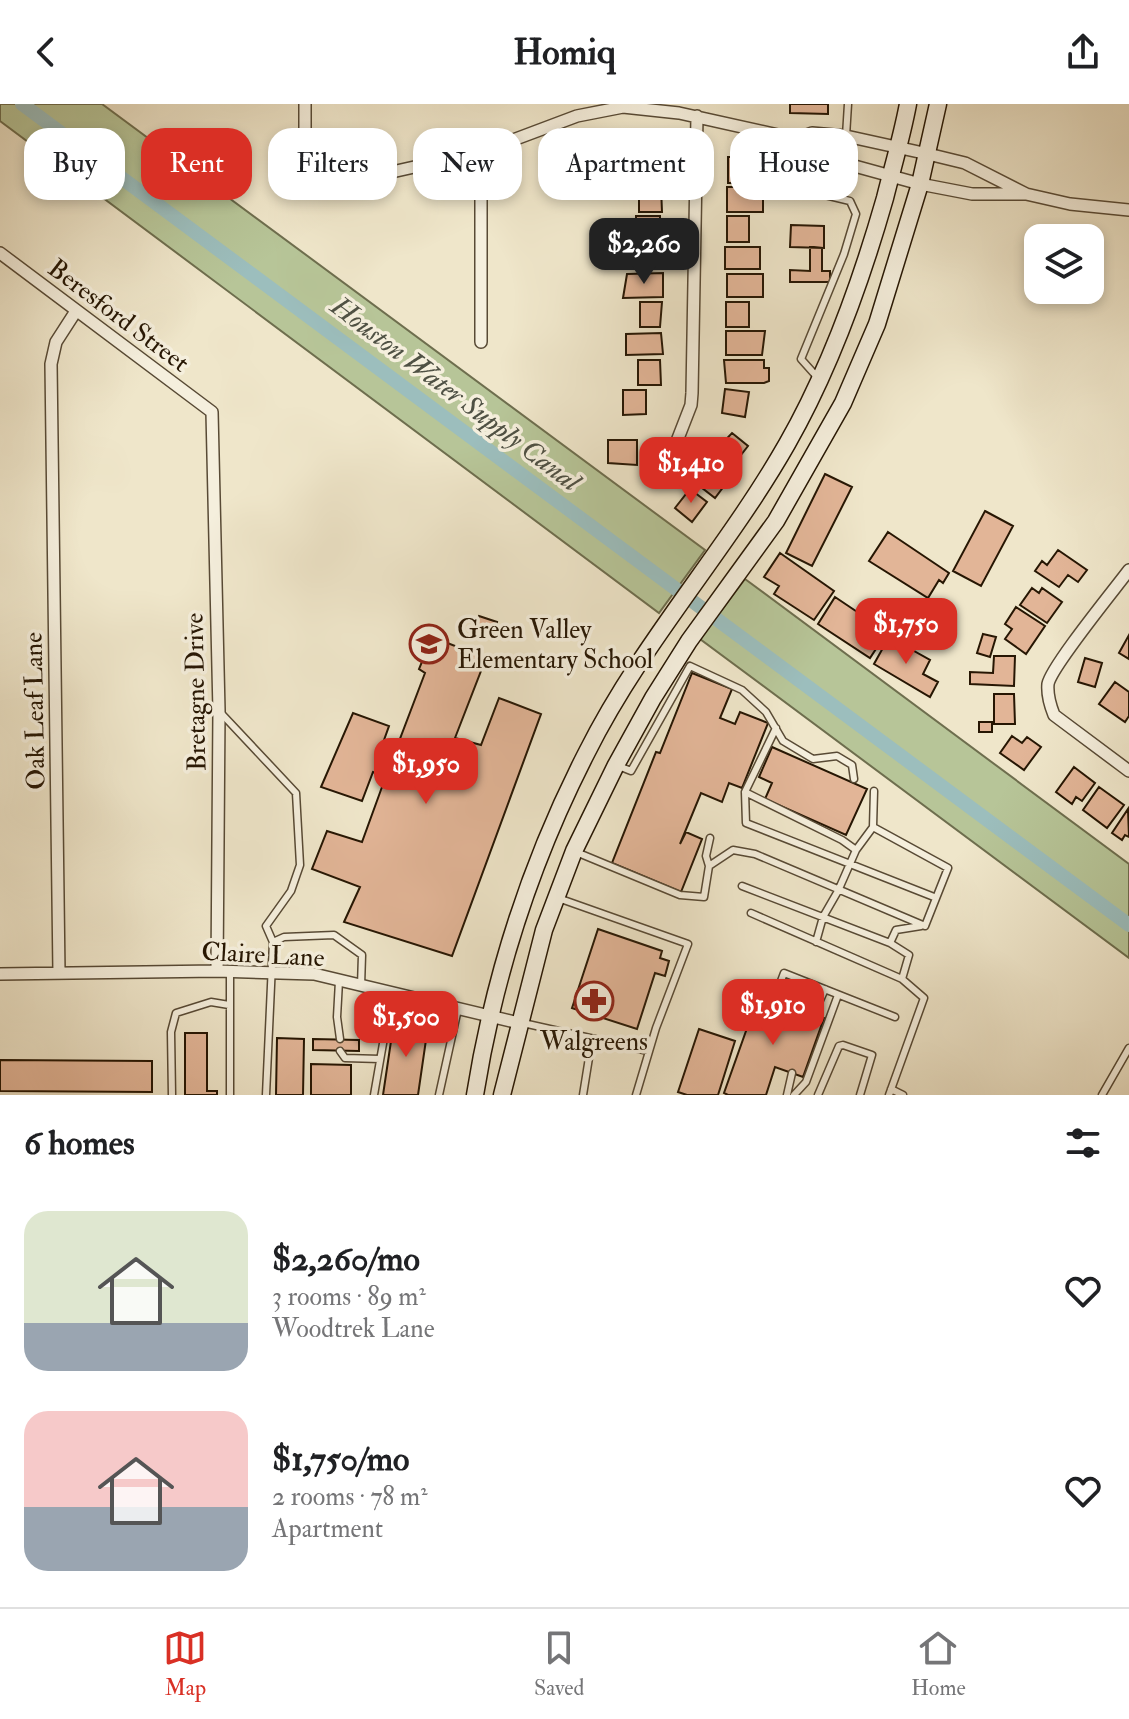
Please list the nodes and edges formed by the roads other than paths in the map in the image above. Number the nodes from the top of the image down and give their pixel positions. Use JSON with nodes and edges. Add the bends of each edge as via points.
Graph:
{"nodes":[{"id":1,"x":305,"y":104,"type":"edge"},
{"id":2,"x":848,"y":104,"type":"edge"},
{"id":3,"x":908,"y":104,"type":"edge"},
{"id":4,"x":938,"y":104,"type":"edge"},
{"id":5,"x":697,"y":116,"type":"junction"},
{"id":6,"x":749,"y":128,"type":"edge"},
{"id":7,"x":846,"y":128,"type":"edge"},
{"id":8,"x":522,"y":137,"type":"edge"},
{"id":9,"x":858,"y":139,"type":"edge"},
{"id":10,"x":899,"y":148,"type":"junction"},
{"id":11,"x":928,"y":154,"type":"junction"},
{"id":12,"x":858,"y":167,"type":"edge"},
{"id":13,"x":413,"y":168,"type":"edge"},
{"id":14,"x":891,"y":176,"type":"junction"},
{"id":15,"x":920,"y":184,"type":"junction"},
{"id":16,"x":1026,"y":194,"type":"junction"},
{"id":17,"x":481,"y":200,"type":"edge"},
{"id":18,"x":846,"y":200,"type":"edge"},
{"id":19,"x":1129,"y":210,"type":"edge"},
{"id":20,"x":856,"y":214,"type":"junction"},
{"id":21,"x":879,"y":219,"type":"junction"},
{"id":22,"x":0,"y":253,"type":"edge"},
{"id":23,"x":855,"y":256,"type":"junction"},
{"id":24,"x":76,"y":311,"type":"junction"},
{"id":25,"x":481,"y":342,"type":"dead end"},
{"id":26,"x":820,"y":380,"type":"junction"},
{"id":27,"x":212,"y":412,"type":"joint"},
{"id":28,"x":677,"y":441,"type":"dead end"},
{"id":29,"x":1129,"y":570,"type":"edge"},
{"id":30,"x":219,"y":711,"type":"junction"},
{"id":31,"x":776,"y":728,"type":"junction"},
{"id":32,"x":616,"y":765,"type":"junction"},
{"id":33,"x":1129,"y":771,"type":"edge"},
{"id":34,"x":854,"y":779,"type":"dead end"},
{"id":35,"x":874,"y":791,"type":"dead end"},
{"id":36,"x":745,"y":792,"type":"junction"},
{"id":37,"x":873,"y":827,"type":"junction"},
{"id":38,"x":548,"y":836,"type":"junction"},
{"id":39,"x":710,"y":838,"type":"dead end"},
{"id":40,"x":856,"y":850,"type":"junction"},
{"id":41,"x":574,"y":851,"type":"junction"},
{"id":42,"x":851,"y":864,"type":"junction"},
{"id":43,"x":709,"y":866,"type":"junction"},
{"id":44,"x":742,"y":886,"type":"dead end"},
{"id":45,"x":838,"y":891,"type":"junction"},
{"id":46,"x":555,"y":897,"type":"junction"},
{"id":47,"x":934,"y":897,"type":"junction"},
{"id":48,"x":751,"y":913,"type":"dead end"},
{"id":49,"x":823,"y":917,"type":"junction"},
{"id":50,"x":925,"y":926,"type":"junction"},
{"id":51,"x":273,"y":942,"type":"junction"},
{"id":52,"x":816,"y":942,"type":"junction"},
{"id":53,"x":890,"y":943,"type":"junction"},
{"id":54,"x":223,"y":971,"type":"junction"},
{"id":55,"x":270,"y":971,"type":"junction"},
{"id":56,"x":59,"y":973,"type":"junction"},
{"id":57,"x":0,"y":974,"type":"edge"},
{"id":58,"x":902,"y":979,"type":"junction"},
{"id":59,"x":339,"y":981,"type":"junction"},
{"id":60,"x":361,"y":986,"type":"junction"},
{"id":61,"x":825,"y":989,"type":"junction"},
{"id":62,"x":392,"y":992,"type":"junction"},
{"id":63,"x":838,"y":995,"type":"junction"},
{"id":64,"x":229,"y":1005,"type":"junction"},
{"id":65,"x":772,"y":1005,"type":"dead end"},
{"id":66,"x":458,"y":1009,"type":"junction"},
{"id":67,"x":814,"y":1014,"type":"dead end"},
{"id":68,"x":491,"y":1017,"type":"junction"},
{"id":69,"x":895,"y":1017,"type":"dead end"},
{"id":70,"x":519,"y":1023,"type":"junction"},
{"id":71,"x":340,"y":1039,"type":"dead end"},
{"id":72,"x":592,"y":1039,"type":"junction"},
{"id":73,"x":1129,"y":1048,"type":"edge"},
{"id":74,"x":340,"y":1051,"type":"dead end"},
{"id":75,"x":648,"y":1051,"type":"junction"},
{"id":76,"x":380,"y":1059,"type":"junction"},
{"id":77,"x":792,"y":1073,"type":"dead end"},
{"id":78,"x":890,"y":1092,"type":"edge"},
{"id":79,"x":172,"y":1095,"type":"edge"},
{"id":80,"x":230,"y":1095,"type":"edge"},
{"id":81,"x":266,"y":1095,"type":"edge"},
{"id":82,"x":374,"y":1095,"type":"edge"},
{"id":83,"x":439,"y":1095,"type":"edge"},
{"id":84,"x":475,"y":1095,"type":"edge"},
{"id":85,"x":502,"y":1095,"type":"edge"},
{"id":86,"x":583,"y":1095,"type":"edge"},
{"id":87,"x":636,"y":1095,"type":"edge"},
{"id":88,"x":787,"y":1095,"type":"edge"},
{"id":89,"x":794,"y":1095,"type":"edge"},
{"id":90,"x":818,"y":1095,"type":"edge"},
{"id":91,"x":860,"y":1095,"type":"edge"},
{"id":92,"x":903,"y":1095,"type":"edge"},
{"id":93,"x":1102,"y":1095,"type":"edge"}],
"edges":[{"from":1,"to":13,"type":"street","via":[[308,142],[347,174]]},
{"from":2,"to":7,"type":"lane"},
{"from":3,"to":10,"type":"main road"},
{"from":4,"to":11,"type":"main road"},
{"from":5,"to":6,"type":"street"},
{"from":5,"to":8,"type":"street","via":[[623,107],[594,111]]},
{"from":5,"to":28,"type":"street","via":[[692,393]]},
{"from":9,"to":10,"type":"street"},
{"from":10,"to":11,"type":"street"},
{"from":10,"to":14,"type":"main road"},
{"from":11,"to":15,"type":"main road"},
{"from":11,"to":16,"type":"street","via":[[965,163]]},
{"from":12,"to":14,"type":"street"},
{"from":14,"to":15,"type":"street"},
{"from":14,"to":21,"type":"main road"},
{"from":15,"to":16,"type":"street","via":[[972,194]]},
{"from":15,"to":32,"type":"main road","via":[[877,324],[843,403],[776,521],[689,641]]},
{"from":16,"to":19,"type":"street"},
{"from":17,"to":25,"type":"street"},
{"from":18,"to":20,"type":"lane"},
{"from":20,"to":21,"type":"lane"},
{"from":20,"to":23,"type":"lane"},
{"from":21,"to":23,"type":"main road"},
{"from":22,"to":24,"type":"street","name":"Beresford Street"},
{"from":23,"to":26,"type":"main road"},
{"from":23,"to":26,"type":"lane","via":[[801,359]]},
{"from":24,"to":27,"type":"street","name":"Beresford Street"},
{"from":24,"to":56,"type":"street","name":"Oak Leaf Lane","via":[[56,342],[51,364]]},
{"from":26,"to":38,"type":"main road","via":[[787,445],[617,697]]},
{"from":27,"to":30,"type":"street","name":"Bretagne Drive"},
{"from":29,"to":33,"type":"street","via":[[1048,682],[1054,715]]},
{"from":30,"to":51,"type":"lane","via":[[296,793],[300,865],[291,891],[266,926]]},
{"from":30,"to":54,"type":"street","name":"Bretagne Drive"},
{"from":31,"to":32,"type":"lane","via":[[742,690],[690,666],[631,771]]},
{"from":31,"to":34,"type":"lane","via":[[783,741],[813,759],[837,756],[852,765]]},
{"from":31,"to":36,"type":"lane"},
{"from":32,"to":41,"type":"main road"},
{"from":35,"to":37,"type":"lane"},
{"from":36,"to":40,"type":"lane"},
{"from":36,"to":42,"type":"lane","via":[[746,823]]},
{"from":37,"to":40,"type":"lane"},
{"from":37,"to":47,"type":"lane","via":[[948,868]]},
{"from":38,"to":41,"type":"main road"},
{"from":38,"to":68,"type":"main road","via":[[518,915]]},
{"from":39,"to":43,"type":"lane"},
{"from":40,"to":42,"type":"lane"},
{"from":41,"to":43,"type":"lane","via":[[680,895],[704,897]]},
{"from":41,"to":46,"type":"main road"},
{"from":42,"to":45,"type":"lane"},
{"from":42,"to":47,"type":"lane"},
{"from":43,"to":45,"type":"lane","via":[[733,850],[755,854]]},
{"from":44,"to":49,"type":"lane"},
{"from":45,"to":49,"type":"lane"},
{"from":45,"to":50,"type":"lane"},
{"from":46,"to":70,"type":"main road"},
{"from":46,"to":75,"type":"lane","via":[[688,944]]},
{"from":47,"to":50,"type":"lane"},
{"from":48,"to":52,"type":"lane"},
{"from":49,"to":52,"type":"lane"},
{"from":49,"to":53,"type":"lane"},
{"from":50,"to":53,"type":"lane","via":[[896,930]]},
{"from":51,"to":55,"type":"lane"},
{"from":51,"to":60,"type":"lane","via":[[334,935],[362,955]]},
{"from":52,"to":58,"type":"lane"},
{"from":53,"to":58,"type":"lane","via":[[909,955]]},
{"from":54,"to":55,"type":"street","name":"Claire Lane"},
{"from":54,"to":56,"type":"street","name":"Claire Lane"},
{"from":54,"to":64,"type":"lane"},
{"from":55,"to":59,"type":"street","name":"Claire Lane"},
{"from":55,"to":81,"type":"lane"},
{"from":56,"to":57,"type":"street","name":"Claire Lane"},
{"from":58,"to":78,"type":"lane","via":[[924,998]]},
{"from":59,"to":60,"type":"street","name":"Claire Lane"},
{"from":59,"to":71,"type":"lane"},
{"from":60,"to":62,"type":"street","name":"Claire Lane"},
{"from":61,"to":63,"type":"lane"},
{"from":61,"to":65,"type":"lane","via":[[784,973]]},
{"from":61,"to":67,"type":"lane"},
{"from":62,"to":66,"type":"street","name":"Claire Lane"},
{"from":62,"to":76,"type":"lane"},
{"from":63,"to":69,"type":"lane"},
{"from":63,"to":89,"type":"lane","via":[[806,1082]]},
{"from":64,"to":79,"type":"lane","via":[[211,1002],[176,1013],[171,1032]]},
{"from":64,"to":80,"type":"lane"},
{"from":66,"to":68,"type":"street","name":"Claire Lane"},
{"from":66,"to":83,"type":"lane"},
{"from":68,"to":70,"type":"street","name":"Claire Lane"},
{"from":68,"to":84,"type":"main road"},
{"from":70,"to":72,"type":"lane"},
{"from":70,"to":85,"type":"main road"},
{"from":72,"to":75,"type":"lane"},
{"from":72,"to":86,"type":"lane"},
{"from":73,"to":93,"type":"lane"},
{"from":74,"to":76,"type":"lane","via":[[345,1058]]},
{"from":75,"to":87,"type":"lane"},
{"from":76,"to":82,"type":"lane"},
{"from":77,"to":88,"type":"lane"},
{"from":78,"to":92,"type":"lane"},
{"from":90,"to":91,"type":"lane","via":[[835,1052],[843,1045],[872,1055]]}]}
